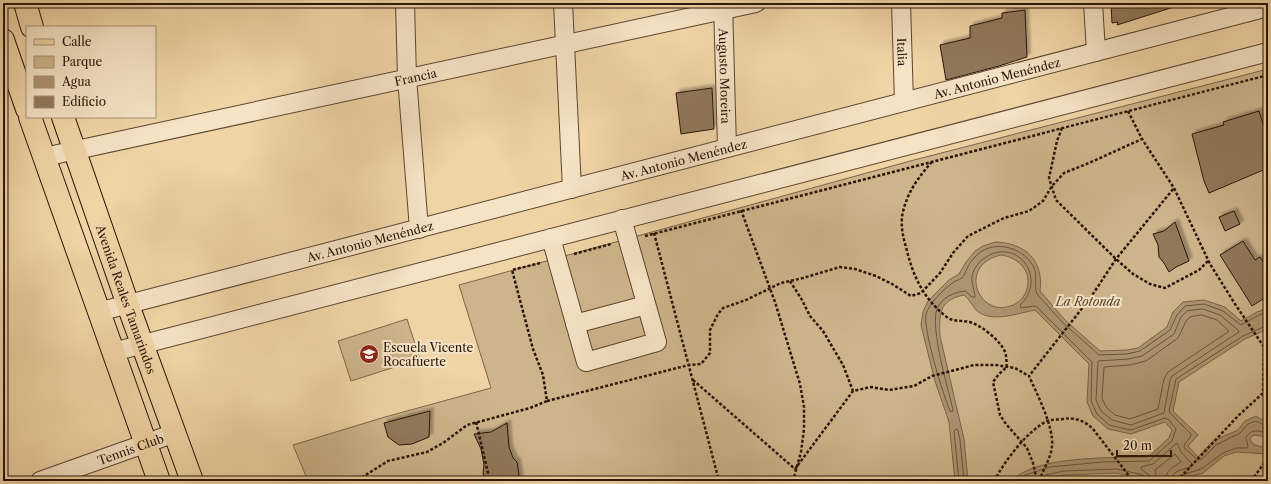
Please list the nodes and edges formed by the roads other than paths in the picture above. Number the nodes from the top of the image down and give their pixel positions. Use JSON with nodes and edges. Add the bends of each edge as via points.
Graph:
{"nodes":[{"id":1,"x":24,"y":3,"type":"edge"},
{"id":2,"x":405,"y":3,"type":"edge"},
{"id":3,"x":563,"y":3,"type":"edge"},
{"id":4,"x":756,"y":3,"type":"edge"},
{"id":5,"x":901,"y":3,"type":"edge"},
{"id":6,"x":1093,"y":3,"type":"edge"},
{"id":7,"x":723,"y":6,"type":"edge"},
{"id":8,"x":1268,"y":7,"type":"edge"},
{"id":9,"x":32,"y":26,"type":"edge"},
{"id":10,"x":3,"y":40,"type":"edge"},
{"id":11,"x":565,"y":44,"type":"junction"},
{"id":12,"x":1096,"y":52,"type":"junction"},
{"id":13,"x":1268,"y":52,"type":"edge"},
{"id":14,"x":407,"y":78,"type":"junction"},
{"id":15,"x":904,"y":102,"type":"junction"},
{"id":16,"x":26,"y":106,"type":"edge"},
{"id":17,"x":30,"y":118,"type":"edge"},
{"id":18,"x":63,"y":118,"type":"edge"},
{"id":19,"x":726,"y":148,"type":"junction"},
{"id":20,"x":74,"y":150,"type":"junction"},
{"id":21,"x":44,"y":157,"type":"junction"},
{"id":22,"x":572,"y":189,"type":"junction"},
{"id":23,"x":622,"y":219,"type":"junction"},
{"id":24,"x":419,"y":229,"type":"junction"},
{"id":25,"x":551,"y":238,"type":"junction"},
{"id":26,"x":128,"y":305,"type":"junction"},
{"id":27,"x":646,"y":305,"type":"junction"},
{"id":28,"x":98,"y":312,"type":"junction"},
{"id":29,"x":575,"y":324,"type":"junction"},
{"id":30,"x":143,"y":344,"type":"junction"},
{"id":31,"x":112,"y":352,"type":"junction"},
{"id":32,"x":175,"y":433,"type":"junction"},
{"id":33,"x":145,"y":443,"type":"junction"},
{"id":34,"x":40,"y":481,"type":"edge"},
{"id":35,"x":159,"y":481,"type":"edge"},
{"id":36,"x":192,"y":481,"type":"edge"}],
"edges":[{"from":1,"to":9,"type":"main road"},
{"from":2,"to":14,"type":"street"},
{"from":3,"to":11,"type":"street"},
{"from":4,"to":7,"type":"street","name":"Francia"},
{"from":5,"to":15,"type":"street","name":"Italia"},
{"from":6,"to":12,"type":"street"},
{"from":7,"to":11,"type":"street","name":"Francia"},
{"from":7,"to":19,"type":"street","name":"Augusto Moreira"},
{"from":8,"to":12,"type":"street","name":"Av. Antonio Menéndez"},
{"from":10,"to":16,"type":"main road"},
{"from":11,"to":14,"type":"street","name":"Francia"},
{"from":11,"to":22,"type":"street"},
{"from":12,"to":15,"type":"street","name":"Av. Antonio Menéndez"},
{"from":13,"to":23,"type":"street"},
{"from":14,"to":20,"type":"street","name":"Francia"},
{"from":14,"to":24,"type":"street"},
{"from":15,"to":19,"type":"street","name":"Av. Antonio Menéndez"},
{"from":17,"to":21,"type":"main road"},
{"from":18,"to":20,"type":"main road","name":"Avenida Reales Tamarindos"},
{"from":19,"to":22,"type":"street","name":"Av. Antonio Menéndez"},
{"from":20,"to":21,"type":"street","name":"Francia"},
{"from":20,"to":26,"type":"main road","name":"Avenida Reales Tamarindos"},
{"from":21,"to":28,"type":"main road"},
{"from":22,"to":24,"type":"street","name":"Av. Antonio Menéndez"},
{"from":23,"to":25,"type":"street"},
{"from":23,"to":27,"type":"street"},
{"from":24,"to":26,"type":"street","name":"Av. Antonio Menéndez"},
{"from":25,"to":29,"type":"street"},
{"from":25,"to":30,"type":"street"},
{"from":26,"to":28,"type":"street","name":"Av. Antonio Menéndez"},
{"from":26,"to":30,"type":"main road","name":"Avenida Reales Tamarindos"},
{"from":27,"to":29,"type":"street"},
{"from":27,"to":29,"type":"street","via":[[657,342],[586,362]]},
{"from":28,"to":31,"type":"main road"},
{"from":30,"to":31,"type":"street"},
{"from":30,"to":32,"type":"main road","name":"Avenida Reales Tamarindos"},
{"from":31,"to":33,"type":"main road"},
{"from":32,"to":33,"type":"street","name":"Tennis Club"},
{"from":32,"to":36,"type":"main road","name":"Avenida Reales Tamarindos"},
{"from":33,"to":34,"type":"street","name":"Tennis Club"},
{"from":33,"to":35,"type":"main road"}]}
